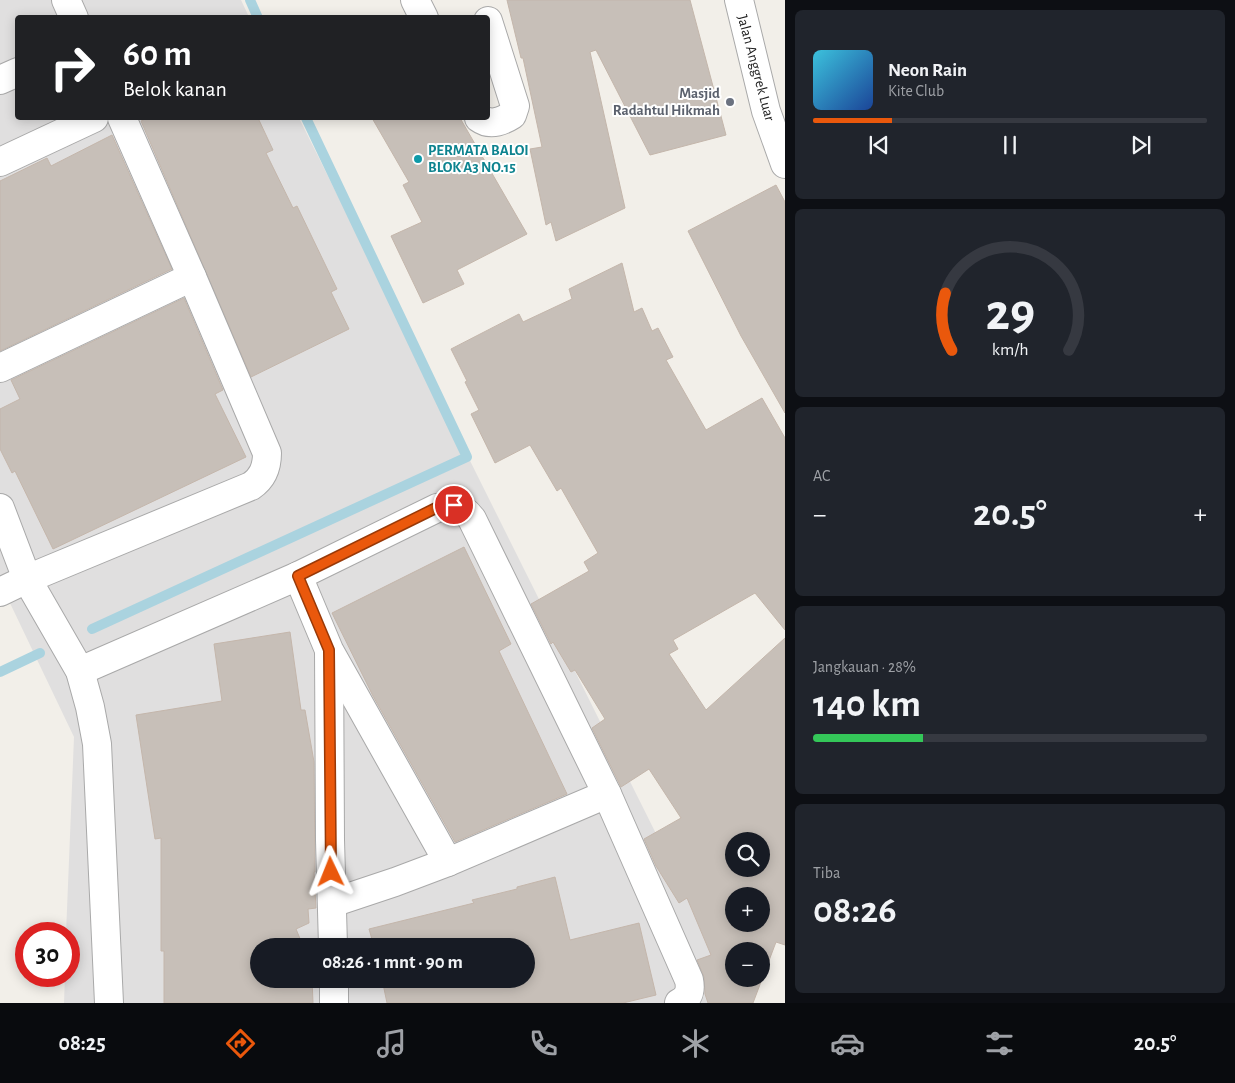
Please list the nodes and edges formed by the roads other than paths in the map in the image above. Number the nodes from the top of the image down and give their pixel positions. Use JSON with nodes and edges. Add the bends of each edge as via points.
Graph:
{"nodes":[{"id":1,"x":66,"y":0,"type":"edge"},
{"id":2,"x":414,"y":0,"type":"edge"},
{"id":3,"x":480,"y":0,"type":"edge"},
{"id":4,"x":739,"y":0,"type":"edge"},
{"id":5,"x":73,"y":15,"type":"edge"},
{"id":6,"x":422,"y":15,"type":"edge"},
{"id":7,"x":486,"y":15,"type":"edge"},
{"id":8,"x":490,"y":28,"type":"edge"},
{"id":9,"x":15,"y":73,"type":"edge"},
{"id":10,"x":0,"y":80,"type":"edge"},
{"id":11,"x":90,"y":120,"type":"edge"},
{"id":12,"x":123,"y":120,"type":"edge"},
{"id":13,"x":483,"y":120,"type":"edge"},
{"id":14,"x":0,"y":162,"type":"edge"},
{"id":15,"x":785,"y":164,"type":"edge"},
{"id":16,"x":192,"y":277,"type":"junction"},
{"id":17,"x":0,"y":368,"type":"edge"},
{"id":18,"x":0,"y":508,"type":"edge"},
{"id":19,"x":298,"y":576,"type":"junction"},
{"id":20,"x":28,"y":578,"type":"junction"},
{"id":21,"x":0,"y":592,"type":"edge"},
{"id":22,"x":329,"y":650,"type":"junction"},
{"id":23,"x":80,"y":671,"type":"junction"},
{"id":24,"x":607,"y":794,"type":"junction"},
{"id":25,"x":448,"y":862,"type":"junction"},
{"id":26,"x":332,"y":903,"type":"junction"},
{"id":27,"x":333,"y":938,"type":"edge"},
{"id":28,"x":334,"y":988,"type":"edge"},
{"id":29,"x":109,"y":1003,"type":"edge"},
{"id":30,"x":334,"y":1003,"type":"edge"},
{"id":31,"x":679,"y":1003,"type":"edge"}],
"edges":[{"from":1,"to":5,"type":"street"},
{"from":2,"to":6,"type":"street"},
{"from":3,"to":7,"type":"street"},
{"from":4,"to":15,"type":"street","name":"Jalan Anggrek Luar","via":[[766,111]]},
{"from":8,"to":13,"type":"street","via":[[515,106],[512,115],[501,121],[489,123]]},
{"from":9,"to":10,"type":"street"},
{"from":11,"to":14,"type":"street"},
{"from":12,"to":16,"type":"street"},
{"from":16,"to":17,"type":"street"},
{"from":16,"to":20,"type":"street","via":[[267,453],[262,476],[251,486]]},
{"from":18,"to":20,"type":"street"},
{"from":19,"to":22,"type":"street"},
{"from":19,"to":23,"type":"street"},
{"from":19,"to":24,"type":"street","via":[[436,508],[454,505],[464,509],[472,518]]},
{"from":20,"to":21,"type":"street"},
{"from":20,"to":23,"type":"street"},
{"from":22,"to":25,"type":"street"},
{"from":22,"to":26,"type":"street"},
{"from":23,"to":29,"type":"street","via":[[97,744]]},
{"from":24,"to":25,"type":"street"},
{"from":24,"to":31,"type":"street","via":[[689,980],[691,989],[688,996]]},
{"from":25,"to":26,"type":"street"},
{"from":26,"to":27,"type":"street"},
{"from":28,"to":30,"type":"street"}]}
